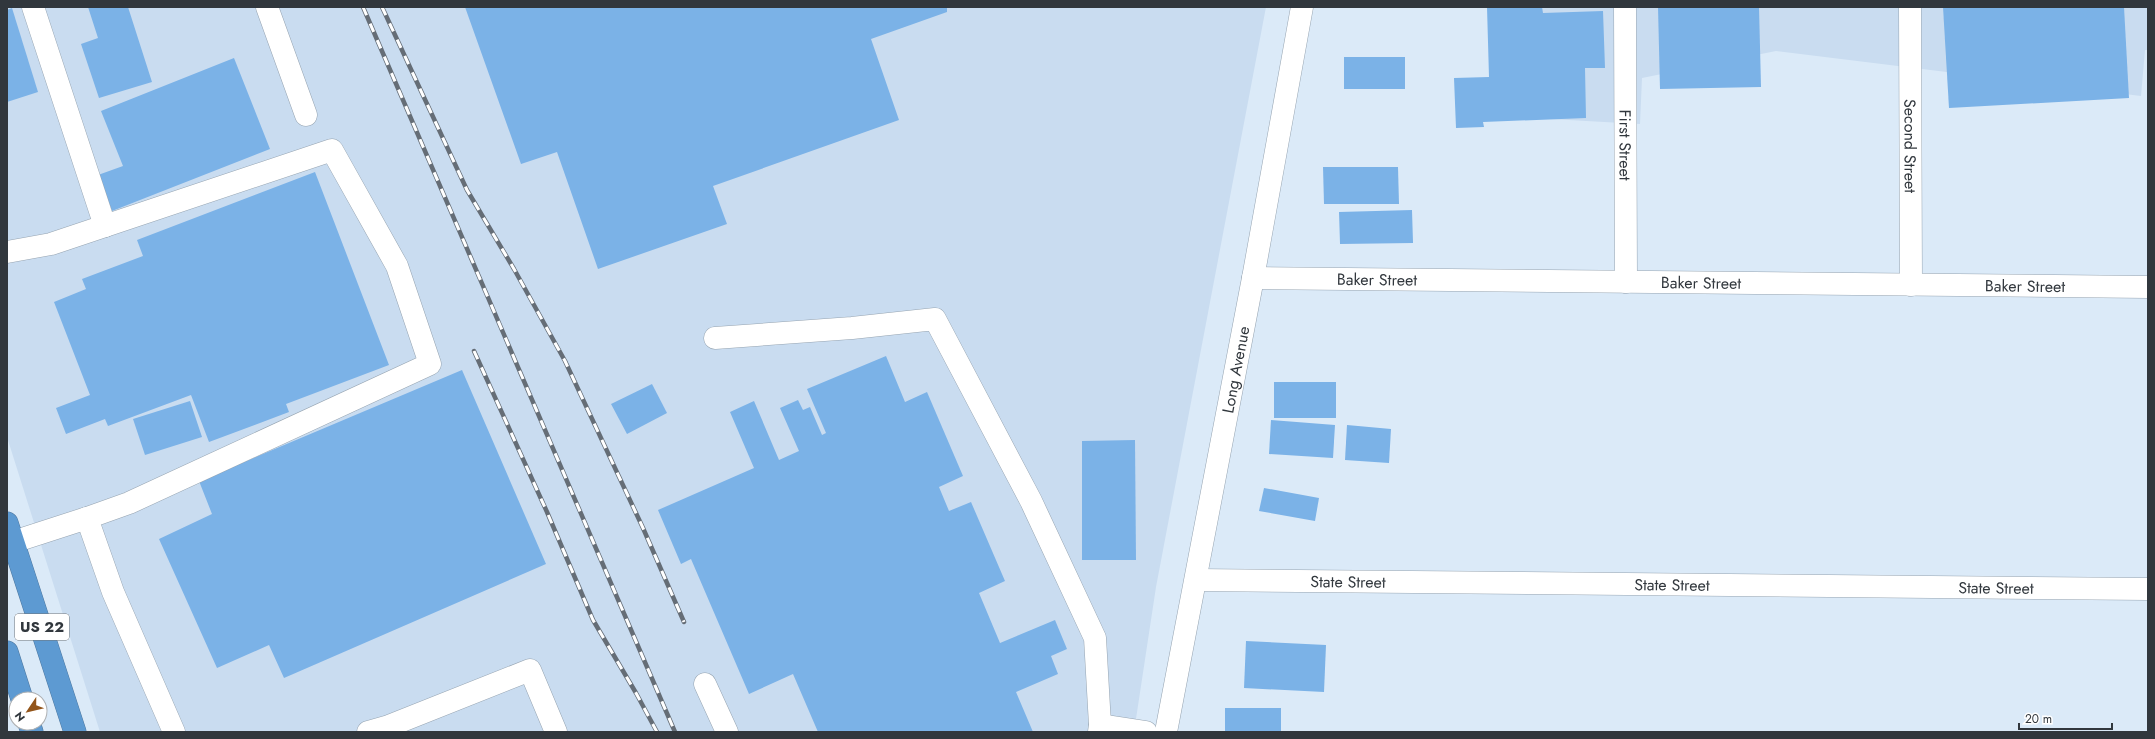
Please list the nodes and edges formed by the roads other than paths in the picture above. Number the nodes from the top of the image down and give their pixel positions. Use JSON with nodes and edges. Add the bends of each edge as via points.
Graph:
{"nodes":[{"id":1,"x":33,"y":7,"type":"edge"},
{"id":2,"x":268,"y":7,"type":"edge"},
{"id":3,"x":1302,"y":7,"type":"edge"},
{"id":4,"x":1625,"y":7,"type":"edge"},
{"id":5,"x":1910,"y":7,"type":"edge"},
{"id":6,"x":306,"y":115,"type":"dead end"},
{"id":7,"x":105,"y":226,"type":"junction"},
{"id":8,"x":7,"y":252,"type":"edge"},
{"id":9,"x":1253,"y":278,"type":"junction"},
{"id":10,"x":1626,"y":282,"type":"junction"},
{"id":11,"x":1911,"y":285,"type":"junction"},
{"id":12,"x":2148,"y":287,"type":"edge"},
{"id":13,"x":715,"y":338,"type":"dead end"},
{"id":14,"x":87,"y":518,"type":"junction"},
{"id":15,"x":10,"y":532,"type":"edge"},
{"id":16,"x":1196,"y":580,"type":"junction"},
{"id":17,"x":2148,"y":589,"type":"edge"},
{"id":18,"x":7,"y":652,"type":"edge"},
{"id":19,"x":705,"y":684,"type":"dead end"},
{"id":20,"x":19,"y":691,"type":"edge"},
{"id":21,"x":66,"y":703,"type":"junction"},
{"id":22,"x":1100,"y":729,"type":"edge"},
{"id":23,"x":74,"y":732,"type":"edge"},
{"id":24,"x":86,"y":732,"type":"edge"},
{"id":25,"x":174,"y":732,"type":"edge"},
{"id":26,"x":368,"y":732,"type":"edge"},
{"id":27,"x":556,"y":732,"type":"edge"},
{"id":28,"x":727,"y":732,"type":"edge"},
{"id":29,"x":1146,"y":732,"type":"edge"},
{"id":30,"x":1166,"y":732,"type":"edge"}],
"edges":[{"from":1,"to":7,"type":"street"},
{"from":2,"to":6,"type":"street"},
{"from":3,"to":9,"type":"street","name":"Long Avenue"},
{"from":4,"to":10,"type":"street","name":"First Street"},
{"from":5,"to":11,"type":"street","name":"Second Street"},
{"from":7,"to":8,"type":"street","via":[[51,244]]},
{"from":7,"to":14,"type":"street","via":[[332,150],[397,266],[430,364],[146,495]]},
{"from":9,"to":10,"type":"street","name":"Baker Street"},
{"from":9,"to":16,"type":"street","name":"Long Avenue"},
{"from":10,"to":11,"type":"street","name":"Baker Street"},
{"from":11,"to":12,"type":"street","name":"Baker Street"},
{"from":13,"to":22,"type":"street","via":[[935,319],[1031,501],[1095,638]]},
{"from":14,"to":15,"type":"street"},
{"from":14,"to":25,"type":"street","via":[[115,598]]},
{"from":15,"to":21,"type":"highway","number":"US 22"},
{"from":16,"to":17,"type":"street","name":"State Street"},
{"from":16,"to":30,"type":"street","name":"Long Avenue"},
{"from":18,"to":20,"type":"highway","number":"US 22"},
{"from":19,"to":28,"type":"street"},
{"from":21,"to":23,"type":"highway","number":"US 22"},
{"from":21,"to":24,"type":"street"},
{"from":22,"to":29,"type":"street"},
{"from":26,"to":27,"type":"street","via":[[530,670]]}]}
